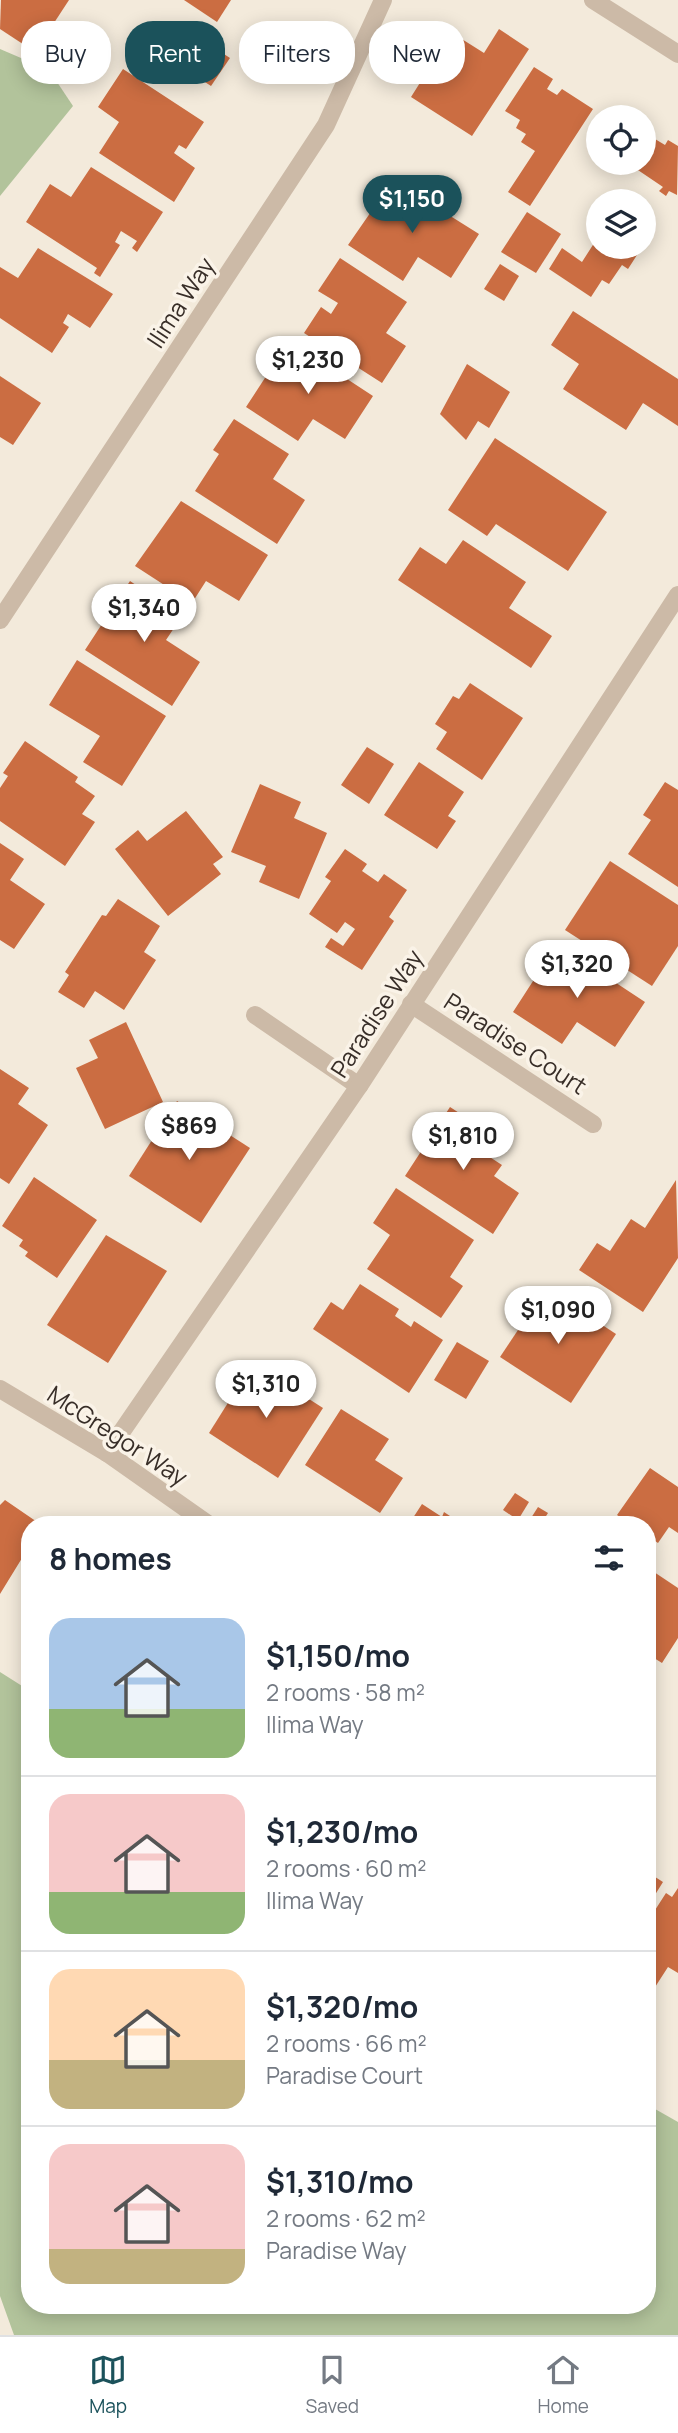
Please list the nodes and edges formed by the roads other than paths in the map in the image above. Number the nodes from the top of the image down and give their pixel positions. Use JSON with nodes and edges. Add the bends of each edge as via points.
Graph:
{"nodes":[{"id":1,"x":383,"y":0,"type":"edge"},
{"id":2,"x":593,"y":0,"type":"edge"},
{"id":3,"x":678,"y":54,"type":"edge"},
{"id":4,"x":678,"y":595,"type":"edge"},
{"id":5,"x":0,"y":620,"type":"edge"},
{"id":6,"x":411,"y":1004,"type":"junction"},
{"id":7,"x":255,"y":1015,"type":"dead end"},
{"id":8,"x":359,"y":1086,"type":"junction"},
{"id":9,"x":593,"y":1124,"type":"dead end"},
{"id":10,"x":0,"y":1389,"type":"edge"},
{"id":11,"x":107,"y":1452,"type":"junction"},
{"id":12,"x":197,"y":1516,"type":"edge"}],
"edges":[{"from":1,"to":5,"type":"street","name":"Ilima Way","via":[[326,125]]},
{"from":2,"to":3,"type":"street"},
{"from":4,"to":6,"type":"street","name":"Paradise Way"},
{"from":6,"to":8,"type":"street","name":"Paradise Way"},
{"from":6,"to":9,"type":"street","name":"Paradise Court"},
{"from":7,"to":8,"type":"street"},
{"from":8,"to":11,"type":"street","name":"Paradise Way"},
{"from":10,"to":11,"type":"street","name":"McGregor Way"},
{"from":11,"to":12,"type":"street","name":"McGregor Way"}]}
